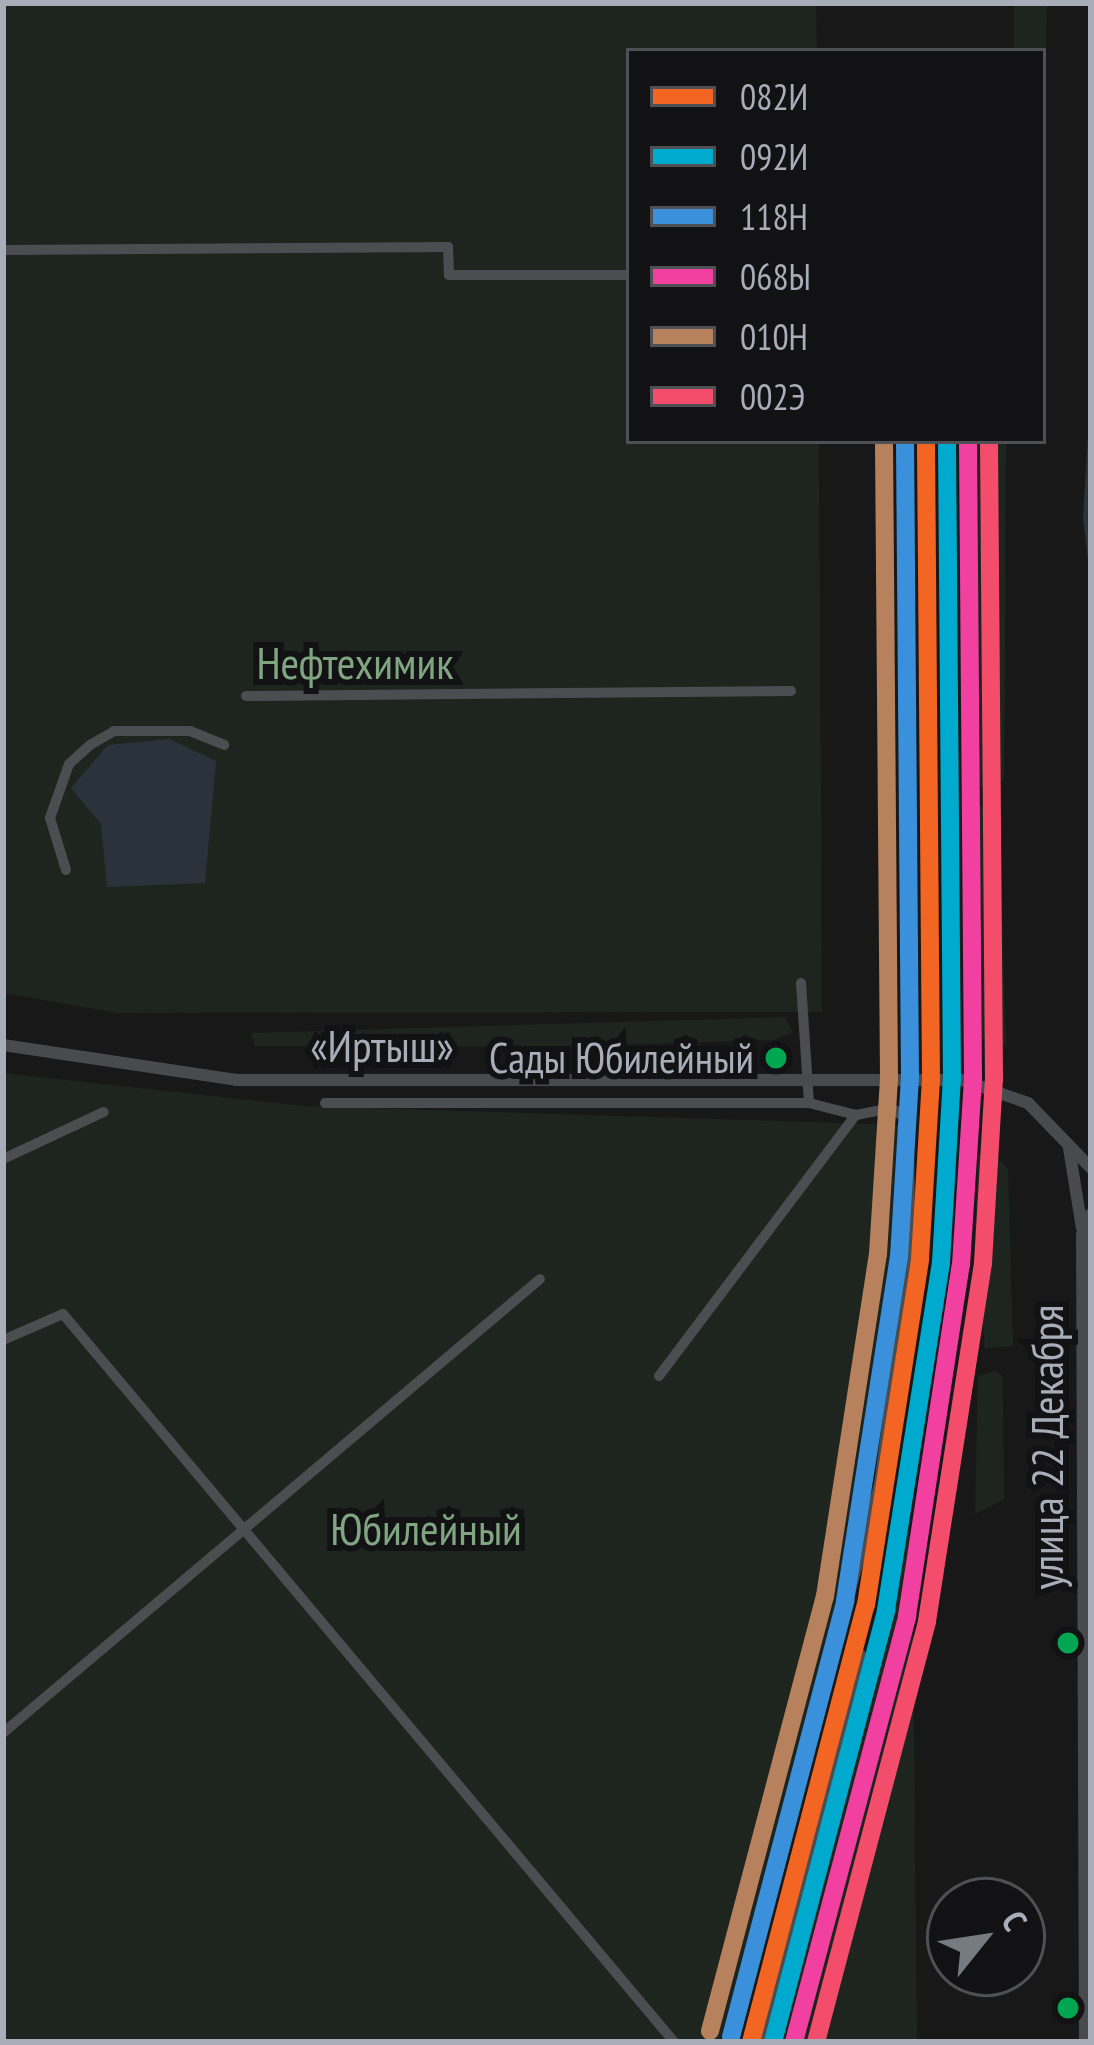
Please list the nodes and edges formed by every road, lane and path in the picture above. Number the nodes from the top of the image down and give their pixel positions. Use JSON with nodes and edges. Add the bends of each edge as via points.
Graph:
{"nodes":[{"id":1,"x":3,"y":250,"type":"edge"},
{"id":2,"x":626,"y":275,"type":"edge"},
{"id":3,"x":790,"y":691,"type":"dead end"},
{"id":4,"x":246,"y":696,"type":"dead end"},
{"id":5,"x":224,"y":745,"type":"dead end"},
{"id":6,"x":66,"y":870,"type":"dead end"},
{"id":7,"x":801,"y":982,"type":"dead end"},
{"id":8,"x":3,"y":1045,"type":"edge"},
{"id":9,"x":809,"y":1079,"type":"junction"},
{"id":10,"x":325,"y":1103,"type":"dead end"},
{"id":11,"x":809,"y":1103,"type":"junction"},
{"id":12,"x":104,"y":1112,"type":"dead end"},
{"id":13,"x":856,"y":1115,"type":"junction"},
{"id":14,"x":1063,"y":1135,"type":"junction"},
{"id":15,"x":1091,"y":1156,"type":"edge"},
{"id":16,"x":3,"y":1159,"type":"edge"},
{"id":17,"x":1091,"y":1168,"type":"edge"},
{"id":18,"x":1091,"y":1214,"type":"edge"},
{"id":19,"x":1082,"y":1235,"type":"junction"},
{"id":20,"x":539,"y":1279,"type":"dead end"},
{"id":21,"x":3,"y":1340,"type":"edge"},
{"id":22,"x":659,"y":1376,"type":"dead end"},
{"id":23,"x":246,"y":1528,"type":"junction"},
{"id":24,"x":860,"y":1654,"type":"dead end"},
{"id":25,"x":3,"y":1733,"type":"edge"},
{"id":26,"x":674,"y":2042,"type":"edge"},
{"id":27,"x":732,"y":2042,"type":"edge"},
{"id":28,"x":761,"y":2042,"type":"edge"},
{"id":29,"x":1085,"y":2042,"type":"edge"}],
"edges":[{"from":1,"to":2,"type":"street","via":[[448,247],[448,275]]},
{"from":3,"to":4,"type":"street"},
{"from":5,"to":6,"type":"street","via":[[190,731],[114,731],[90,745],[69,764],[50,818]]},
{"from":7,"to":9,"type":"street"},
{"from":8,"to":9,"type":"main road","name":"«Иртыш»","via":[[236,1080]]},
{"from":9,"to":11,"type":"street"},
{"from":9,"to":14,"type":"main road","name":"«Иртыш»","via":[[977,1082],[1028,1102]]},
{"from":10,"to":11,"type":"street"},
{"from":11,"to":13,"type":"street"},
{"from":12,"to":16,"type":"street"},
{"from":13,"to":22,"type":"street"},
{"from":13,"to":27,"type":"street","via":[[892,1108],[909,1121],[900,1357],[853,1600]]},
{"from":14,"to":15,"type":"main road"},
{"from":14,"to":17,"type":"main road","name":"«Иртыш»"},
{"from":14,"to":19,"type":"main road"},
{"from":18,"to":19,"type":"main road","name":"улица 22 Декабря"},
{"from":19,"to":29,"type":"main road","name":"улица 22 Декабря"},
{"from":20,"to":23,"type":"street"},
{"from":21,"to":23,"type":"street","via":[[62,1312]]},
{"from":23,"to":25,"type":"street"},
{"from":23,"to":26,"type":"street"},
{"from":24,"to":28,"type":"street"}]}
